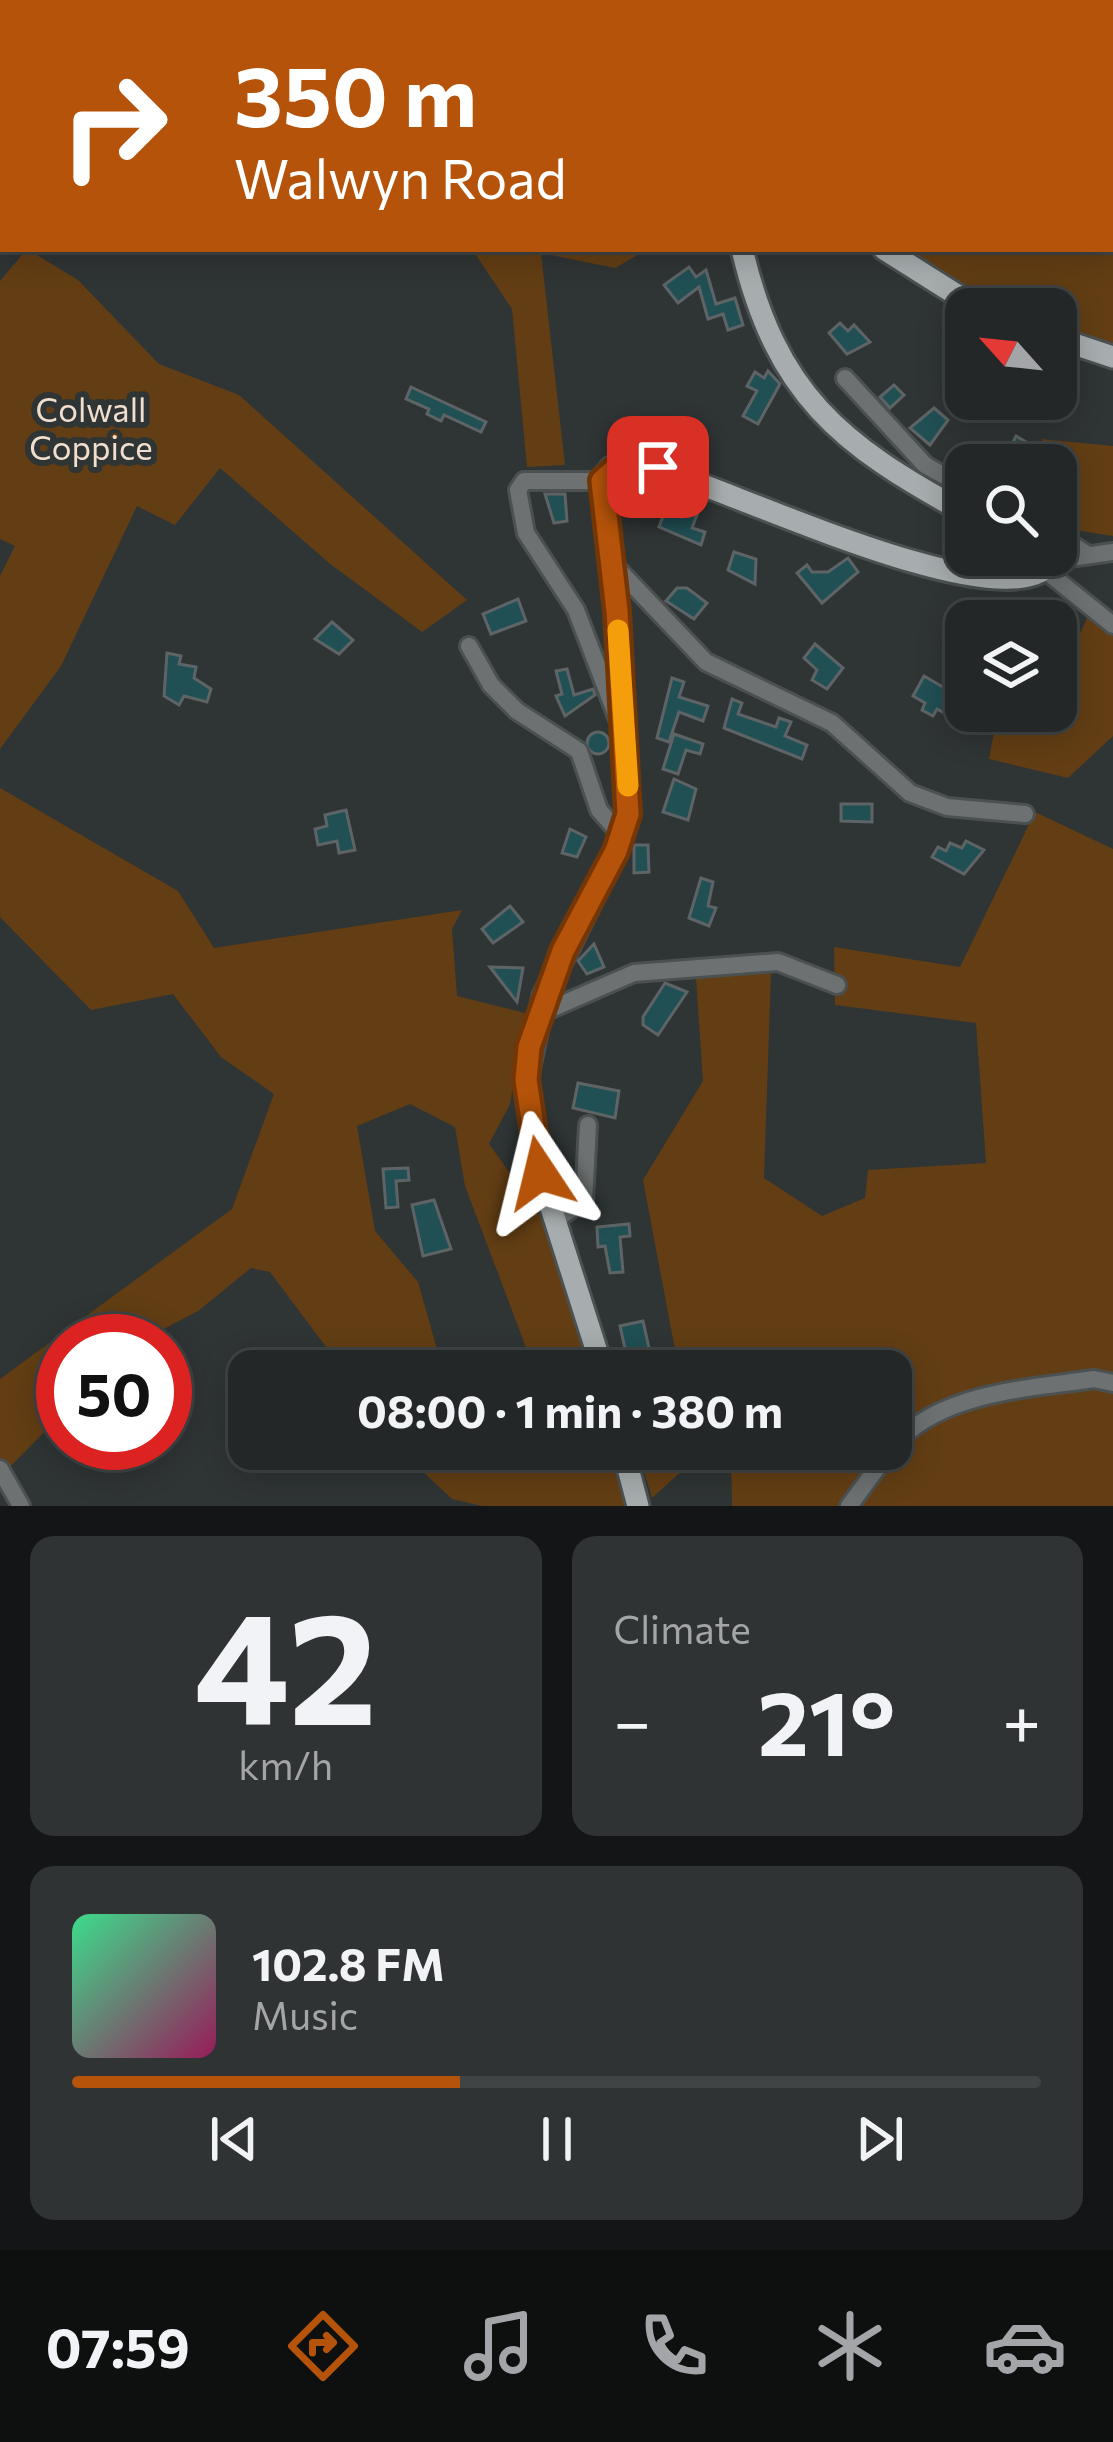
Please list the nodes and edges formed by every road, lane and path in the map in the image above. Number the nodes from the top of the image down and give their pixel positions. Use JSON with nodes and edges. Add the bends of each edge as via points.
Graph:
{"nodes":[{"id":1,"x":743,"y":252,"type":"edge"},
{"id":2,"x":889,"y":252,"type":"edge"},
{"id":3,"x":946,"y":288,"type":"edge"},
{"id":4,"x":1077,"y":345,"type":"edge"},
{"id":5,"x":1113,"y":357,"type":"edge"},
{"id":6,"x":845,"y":378,"type":"dead end"},
{"id":7,"x":945,"y":476,"type":"edge"},
{"id":8,"x":602,"y":481,"type":"junction"},
{"id":9,"x":945,"y":501,"type":"edge"},
{"id":10,"x":1077,"y":548,"type":"edge"},
{"id":11,"x":1113,"y":552,"type":"edge"},
{"id":12,"x":1088,"y":555,"type":"junction"},
{"id":13,"x":1077,"y":556,"type":"edge"},
{"id":14,"x":612,"y":562,"type":"junction"},
{"id":15,"x":945,"y":567,"type":"edge"},
{"id":16,"x":989,"y":576,"type":"edge"},
{"id":17,"x":1021,"y":576,"type":"edge"},
{"id":18,"x":1058,"y":576,"type":"edge"},
{"id":19,"x":1113,"y":625,"type":"edge"},
{"id":20,"x":470,"y":646,"type":"dead end"},
{"id":21,"x":624,"y":733,"type":"junction"},
{"id":22,"x":1025,"y":814,"type":"dead end"},
{"id":23,"x":621,"y":836,"type":"junction"},
{"id":24,"x":837,"y":985,"type":"dead end"},
{"id":25,"x":539,"y":1014,"type":"junction"},
{"id":26,"x":588,"y":1125,"type":"dead end"},
{"id":27,"x":555,"y":1220,"type":"junction"},
{"id":28,"x":596,"y":1350,"type":"edge"},
{"id":29,"x":1113,"y":1383,"type":"edge"},
{"id":30,"x":912,"y":1429,"type":"edge"},
{"id":31,"x":0,"y":1469,"type":"edge"},
{"id":32,"x":629,"y":1470,"type":"edge"},
{"id":33,"x":876,"y":1470,"type":"edge"},
{"id":34,"x":21,"y":1506,"type":"edge"},
{"id":35,"x":638,"y":1506,"type":"edge"},
{"id":36,"x":849,"y":1506,"type":"edge"}],
"edges":[{"from":1,"to":9,"type":"main road","via":[[770,330],[815,410],[870,458]]},
{"from":2,"to":3,"type":"main road"},
{"from":4,"to":5,"type":"main road"},
{"from":6,"to":7,"type":"street","via":[[925,465]]},
{"from":8,"to":14,"type":"main road"},
{"from":8,"to":15,"type":"main road","via":[[611,468],[637,462],[824,533]]},
{"from":8,"to":21,"type":"street","via":[[524,481],[518,490],[526,533],[576,610]]},
{"from":10,"to":12,"type":"street"},
{"from":11,"to":12,"type":"street"},
{"from":12,"to":13,"type":"street"},
{"from":14,"to":21,"type":"main road"},
{"from":14,"to":22,"type":"street","via":[[706,662],[832,723],[910,793],[946,807]]},
{"from":16,"to":17,"type":"main road"},
{"from":18,"to":19,"type":"street"},
{"from":20,"to":23,"type":"street","via":[[517,711],[579,751],[599,810]]},
{"from":21,"to":23,"type":"main road","via":[[628,814]]},
{"from":23,"to":25,"type":"main road"},
{"from":24,"to":25,"type":"street","via":[[778,962],[634,973]]},
{"from":25,"to":27,"type":"main road","via":[[526,1080]]},
{"from":26,"to":27,"type":"street","via":[[584,1201]]},
{"from":27,"to":28,"type":"main road"},
{"from":29,"to":30,"type":"street","via":[[1094,1379],[957,1405]]},
{"from":31,"to":34,"type":"street"},
{"from":32,"to":35,"type":"main road"},
{"from":33,"to":36,"type":"street"}]}
